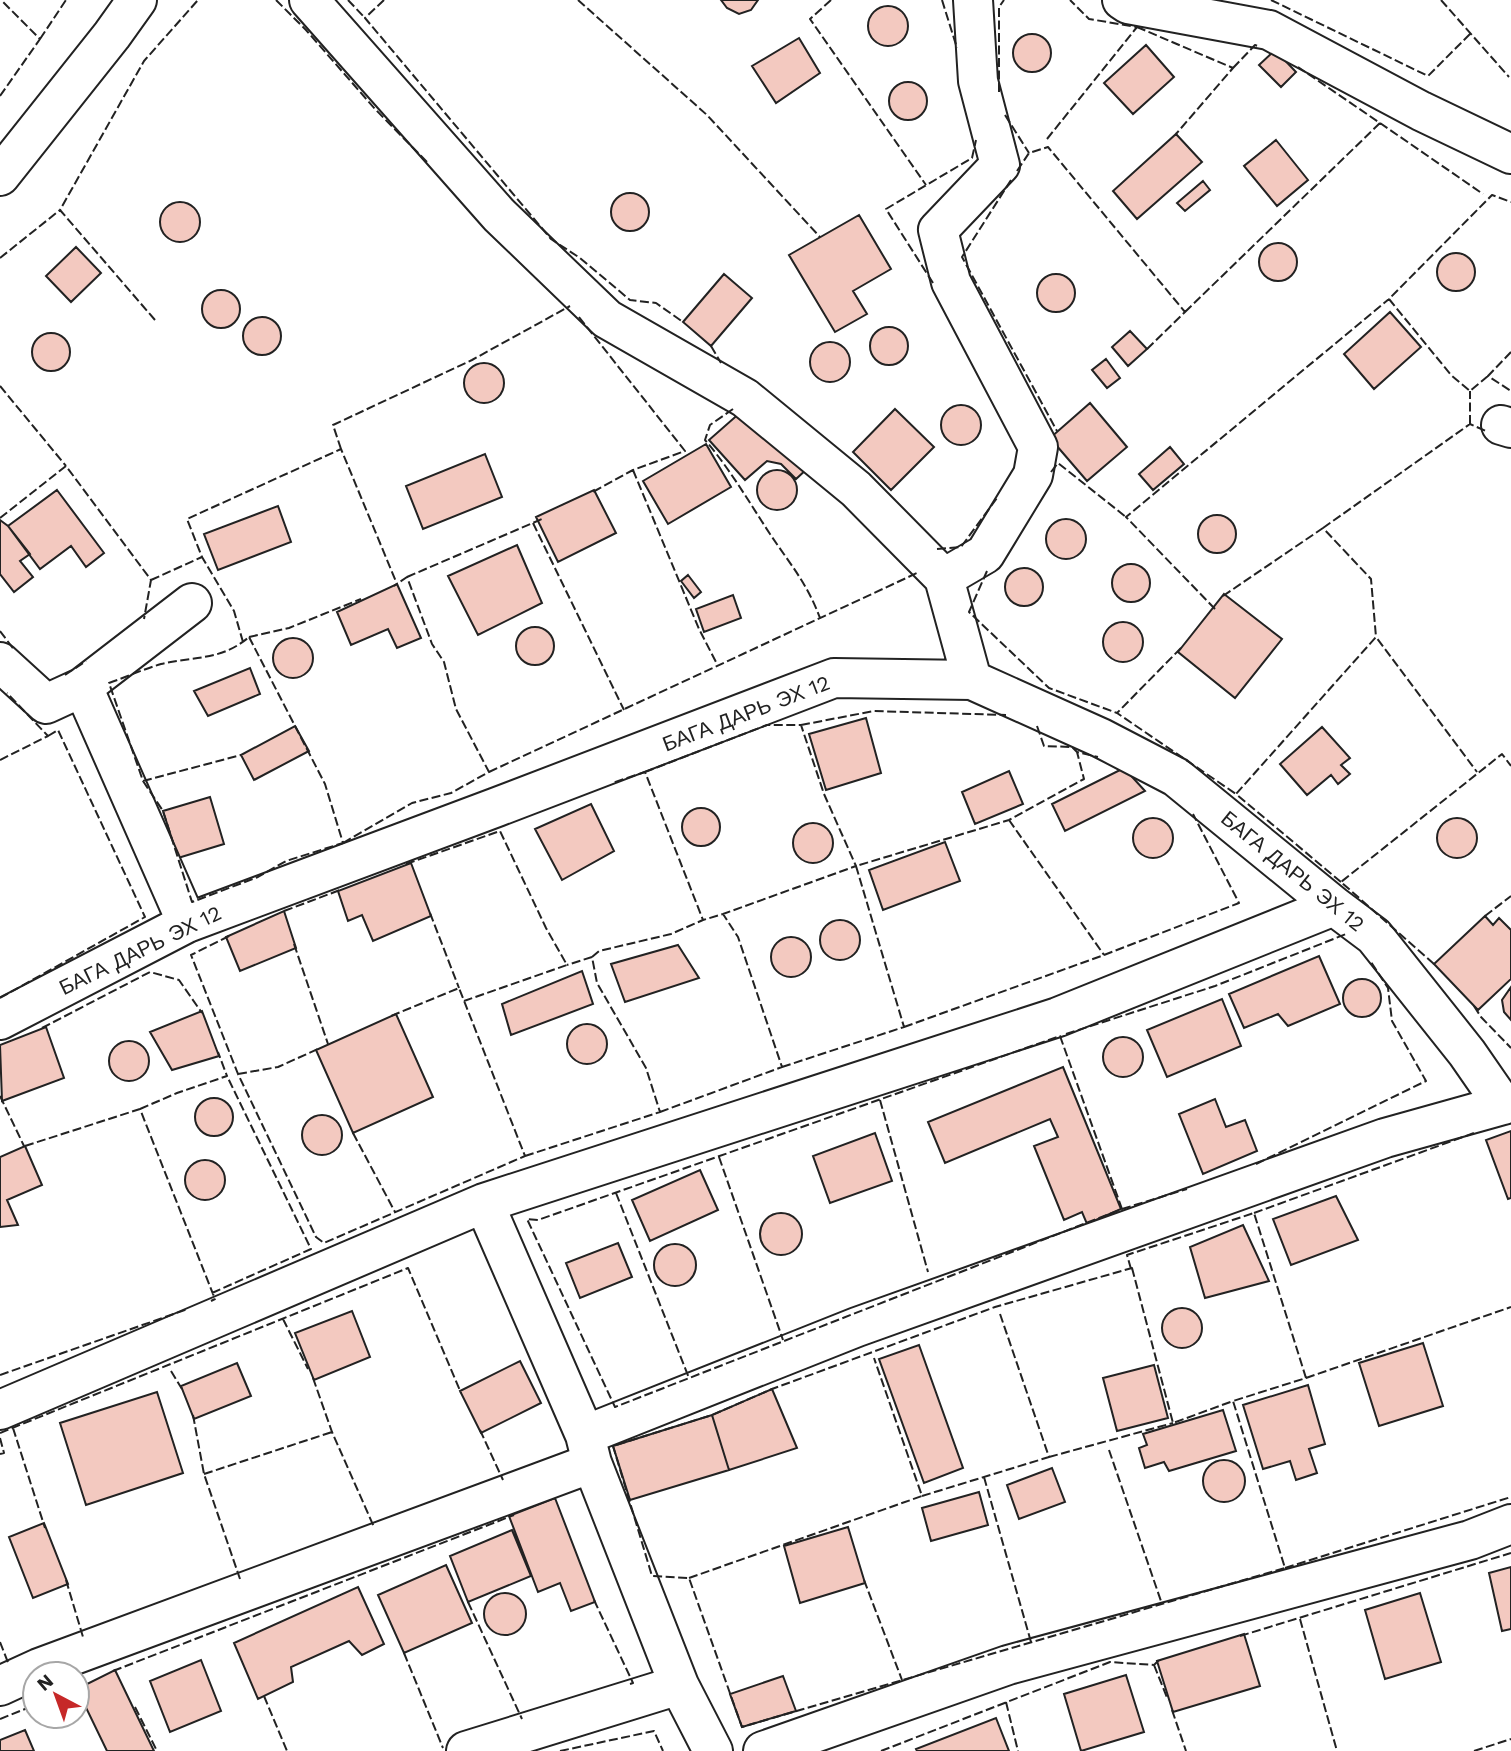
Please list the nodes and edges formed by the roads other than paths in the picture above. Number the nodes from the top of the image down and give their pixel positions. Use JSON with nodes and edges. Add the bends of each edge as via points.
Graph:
{"nodes":[{"id":1,"x":137,"y":0,"type":"edge"},
{"id":2,"x":309,"y":0,"type":"edge"},
{"id":3,"x":972,"y":0,"type":"edge"},
{"id":4,"x":1122,"y":0,"type":"edge"},
{"id":5,"x":1511,"y":154,"type":"edge"},
{"id":6,"x":0,"y":176,"type":"edge"},
{"id":7,"x":944,"y":578,"type":"junction"},
{"id":8,"x":192,"y":603,"type":"dead end"},
{"id":9,"x":0,"y":662,"type":"edge"},
{"id":10,"x":972,"y":680,"type":"junction"},
{"id":11,"x":83,"y":687,"type":"junction"},
{"id":12,"x":1334,"y":906,"type":"junction"},
{"id":13,"x":187,"y":923,"type":"junction"},
{"id":14,"x":0,"y":1020,"type":"edge"},
{"id":15,"x":1507,"y":1104,"type":"edge"},
{"id":16,"x":484,"y":1203,"type":"junction"},
{"id":17,"x":0,"y":1410,"type":"edge"},
{"id":18,"x":589,"y":1449,"type":"junction"},
{"id":19,"x":1511,"y":1524,"type":"edge"},
{"id":20,"x":679,"y":1685,"type":"junction"},
{"id":21,"x":0,"y":1686,"type":"edge"},
{"id":22,"x":466,"y":1751,"type":"edge"},
{"id":23,"x":713,"y":1751,"type":"edge"},
{"id":24,"x":763,"y":1751,"type":"edge"}],
"edges":[{"from":1,"to":6,"type":"street"},
{"from":2,"to":7,"type":"street","via":[[499,215],[607,319],[745,398],[856,489]]},
{"from":3,"to":7,"type":"street","via":[[978,81],[1000,165],[938,230],[951,282],[1038,447],[1033,475],[985,554]]},
{"from":4,"to":5,"type":"street","via":[[1269,30]]},
{"from":7,"to":10,"type":"street"},
{"from":8,"to":11,"type":"street"},
{"from":9,"to":11,"type":"street","via":[[46,704]]},
{"from":10,"to":12,"type":"street","name":"БАГА ДАРЬ ЭХ 12","via":[[1176,777]]},
{"from":10,"to":13,"type":"street","name":"БАГА ДАРЬ ЭХ 12","via":[[834,678]]},
{"from":11,"to":13,"type":"street"},
{"from":12,"to":15,"type":"street","name":"БАГА ДАРЬ ЭХ 12","via":[[1374,936]]},
{"from":12,"to":16,"type":"street","via":[[1058,1017]]},
{"from":13,"to":14,"type":"street","name":"БАГА ДАРЬ ЭХ 12"},
{"from":15,"to":18,"type":"street","via":[[1385,1138],[857,1327]]},
{"from":16,"to":17,"type":"street"},
{"from":16,"to":18,"type":"street"},
{"from":18,"to":20,"type":"street"},
{"from":18,"to":21,"type":"street"},
{"from":19,"to":24,"type":"street","via":[[1470,1540],[1008,1665]]},
{"from":20,"to":22,"type":"street"},
{"from":20,"to":23,"type":"street"}]}
